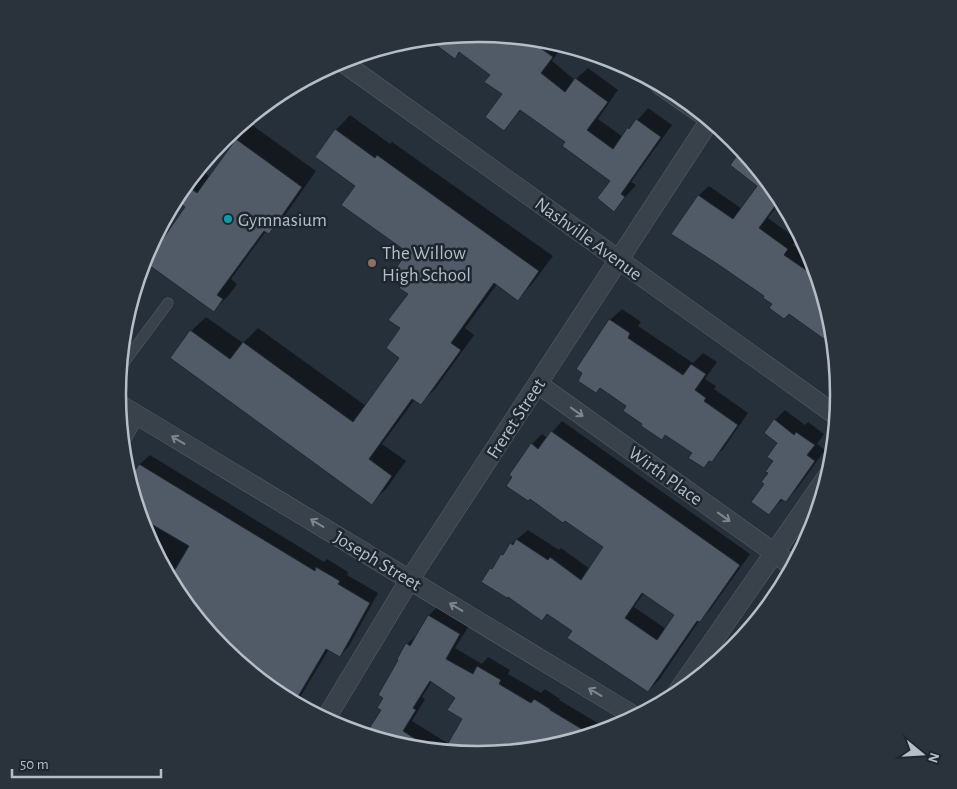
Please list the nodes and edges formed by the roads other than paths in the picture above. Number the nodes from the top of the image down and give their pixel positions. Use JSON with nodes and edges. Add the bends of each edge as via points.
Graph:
{"nodes":[{"id":1,"x":349,"y":67,"type":"edge"},
{"id":2,"x":706,"y":126,"type":"edge"},
{"id":3,"x":618,"y":259,"type":"junction"},
{"id":4,"x":168,"y":303,"type":"dead end"},
{"id":5,"x":129,"y":356,"type":"edge"},
{"id":6,"x":538,"y":384,"type":"junction"},
{"id":7,"x":127,"y":408,"type":"edge"},
{"id":8,"x":830,"y":411,"type":"edge"},
{"id":9,"x":136,"y":414,"type":"junction"},
{"id":10,"x":128,"y":427,"type":"edge"},
{"id":11,"x":817,"y":492,"type":"edge"},
{"id":12,"x":774,"y":553,"type":"junction"},
{"id":13,"x":787,"y":562,"type":"edge"},
{"id":14,"x":410,"y":579,"type":"junction"},
{"id":15,"x":687,"y":678,"type":"edge"},
{"id":16,"x":329,"y":713,"type":"edge"},
{"id":17,"x":629,"y":713,"type":"edge"}],
"edges":[{"from":1,"to":3,"type":"street","name":"Nashville Avenue"},
{"from":2,"to":3,"type":"street","name":"Freret Street"},
{"from":3,"to":6,"type":"street","name":"Freret Street"},
{"from":3,"to":8,"type":"street","name":"Nashville Avenue"},
{"from":4,"to":5,"type":"lane"},
{"from":6,"to":12,"type":"street","name":"Wirth Place","one_way":true},
{"from":6,"to":14,"type":"street","name":"Freret Street"},
{"from":7,"to":9,"type":"street","name":"Joseph Street"},
{"from":9,"to":10,"type":"street"},
{"from":14,"to":9,"type":"street","name":"Joseph Street","one_way":true},
{"from":11,"to":12,"type":"street"},
{"from":12,"to":13,"type":"street","name":"Wirth Place"},
{"from":12,"to":15,"type":"street"},
{"from":14,"to":16,"type":"street","name":"Freret Street"},
{"from":17,"to":14,"type":"street","name":"Joseph Street","one_way":true}]}
